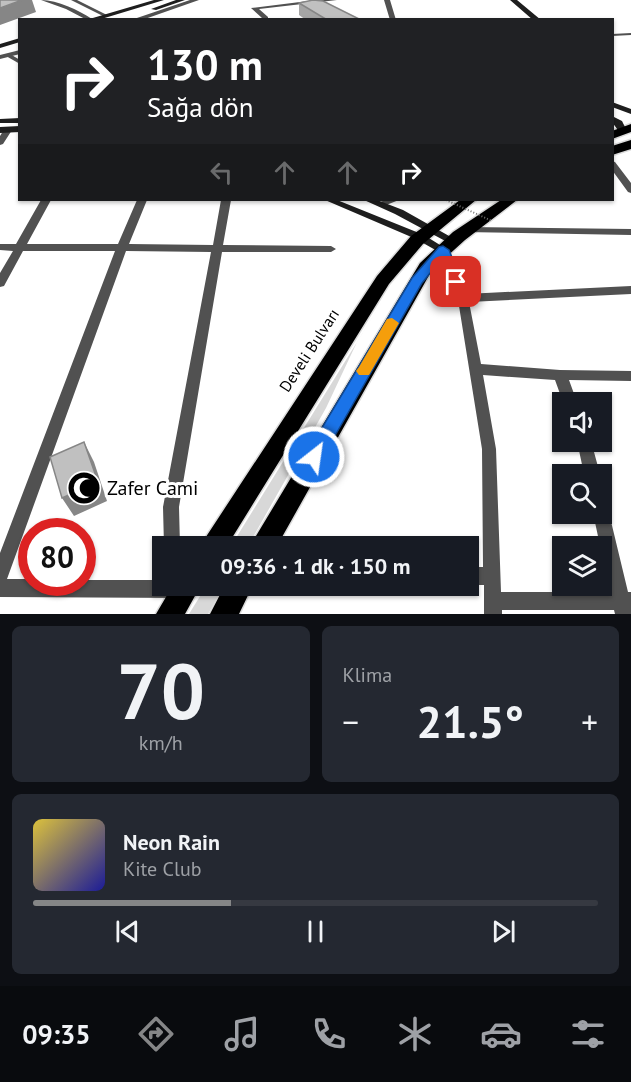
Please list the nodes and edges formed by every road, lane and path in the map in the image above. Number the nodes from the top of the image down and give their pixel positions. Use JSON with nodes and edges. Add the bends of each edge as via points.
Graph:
{"nodes":[{"id":1,"x":44,"y":0,"type":"edge"},
{"id":2,"x":74,"y":0,"type":"edge"},
{"id":3,"x":161,"y":0,"type":"edge"},
{"id":4,"x":182,"y":0,"type":"edge"},
{"id":5,"x":196,"y":0,"type":"edge"},
{"id":6,"x":334,"y":0,"type":"edge"},
{"id":7,"x":387,"y":0,"type":"edge"},
{"id":8,"x":513,"y":0,"type":"edge"},
{"id":9,"x":105,"y":15,"type":"junction"},
{"id":10,"x":87,"y":18,"type":"edge"},
{"id":11,"x":93,"y":18,"type":"edge"},
{"id":12,"x":111,"y":18,"type":"edge"},
{"id":13,"x":127,"y":18,"type":"edge"},
{"id":14,"x":140,"y":18,"type":"edge"},
{"id":15,"x":266,"y":18,"type":"edge"},
{"id":16,"x":392,"y":18,"type":"edge"},
{"id":17,"x":536,"y":18,"type":"edge"},
{"id":18,"x":631,"y":34,"type":"edge"},
{"id":19,"x":614,"y":35,"type":"edge"},
{"id":20,"x":18,"y":41,"type":"edge"},
{"id":21,"x":0,"y":46,"type":"edge"},
{"id":22,"x":18,"y":51,"type":"edge"},
{"id":23,"x":3,"y":55,"type":"edge"},
{"id":24,"x":18,"y":62,"type":"edge"},
{"id":25,"x":614,"y":105,"type":"edge"},
{"id":26,"x":631,"y":112,"type":"edge"},
{"id":27,"x":18,"y":120,"type":"edge"},
{"id":28,"x":0,"y":121,"type":"edge"},
{"id":29,"x":4,"y":130,"type":"edge"},
{"id":30,"x":0,"y":142,"type":"edge"},
{"id":31,"x":631,"y":144,"type":"edge"},
{"id":32,"x":614,"y":151,"type":"edge"},
{"id":33,"x":614,"y":167,"type":"edge"},
{"id":34,"x":631,"y":190,"type":"edge"},
{"id":35,"x":45,"y":201,"type":"edge"},
{"id":36,"x":142,"y":201,"type":"edge"},
{"id":37,"x":226,"y":201,"type":"edge"},
{"id":38,"x":333,"y":201,"type":"edge"},
{"id":39,"x":372,"y":201,"type":"edge"},
{"id":40,"x":391,"y":201,"type":"edge"},
{"id":41,"x":448,"y":201,"type":"edge"},
{"id":42,"x":468,"y":201,"type":"edge"},
{"id":43,"x":509,"y":201,"type":"edge"},
{"id":44,"x":381,"y":204,"type":"junction"},
{"id":45,"x":492,"y":221,"type":"dead end"},
{"id":46,"x":425,"y":232,"type":"junction"},
{"id":47,"x":631,"y":232,"type":"edge"},
{"id":48,"x":454,"y":240,"type":"junction"},
{"id":49,"x":0,"y":247,"type":"edge"},
{"id":50,"x":19,"y":247,"type":"junction"},
{"id":51,"x":122,"y":247,"type":"junction"},
{"id":52,"x":217,"y":247,"type":"junction"},
{"id":53,"x":331,"y":249,"type":"dead end"},
{"id":54,"x":0,"y":284,"type":"edge"},
{"id":55,"x":631,"y":290,"type":"edge"},
{"id":56,"x":462,"y":298,"type":"junction"},
{"id":57,"x":476,"y":369,"type":"junction"},
{"id":58,"x":560,"y":375,"type":"junction"},
{"id":59,"x":631,"y":376,"type":"edge"},
{"id":60,"x":566,"y":392,"type":"edge"},
{"id":61,"x":604,"y":524,"type":"edge"},
{"id":62,"x":172,"y":536,"type":"edge"},
{"id":63,"x":219,"y":536,"type":"edge"},
{"id":64,"x":269,"y":536,"type":"edge"},
{"id":65,"x":0,"y":576,"type":"edge"},
{"id":66,"x":479,"y":576,"type":"edge"},
{"id":67,"x":492,"y":576,"type":"junction"},
{"id":68,"x":152,"y":587,"type":"edge"},
{"id":69,"x":0,"y":588,"type":"edge"},
{"id":70,"x":181,"y":596,"type":"edge"},
{"id":71,"x":234,"y":596,"type":"edge"},
{"id":72,"x":625,"y":605,"type":"edge"},
{"id":73,"x":493,"y":607,"type":"edge"},
{"id":74,"x":170,"y":614,"type":"edge"},
{"id":75,"x":224,"y":614,"type":"edge"}],
"edges":[{"from":1,"to":10,"type":"lane"},
{"from":2,"to":9,"type":"lane"},
{"from":3,"to":9,"type":"street"},
{"from":4,"to":13,"type":"street"},
{"from":5,"to":14,"type":"street"},
{"from":6,"to":15,"type":"street","via":[[254,8]]},
{"from":7,"to":16,"type":"street"},
{"from":8,"to":17,"type":"street"},
{"from":9,"to":11,"type":"street"},
{"from":9,"to":12,"type":"street"},
{"from":18,"to":19,"type":"lane"},
{"from":20,"to":21,"type":"street"},
{"from":22,"to":23,"type":"street"},
{"from":23,"to":24,"type":"lane"},
{"from":25,"to":26,"type":"street"},
{"from":27,"to":28,"type":"street"},
{"from":29,"to":30,"type":"street"},
{"from":31,"to":32,"type":"highway"},
{"from":33,"to":34,"type":"street"},
{"from":35,"to":50,"type":"street"},
{"from":36,"to":51,"type":"street"},
{"from":37,"to":52,"type":"street"},
{"from":38,"to":46,"type":"street"},
{"from":39,"to":44,"type":"street"},
{"from":40,"to":44,"type":"street"},
{"from":41,"to":45,"type":"path","bridge":true},
{"from":42,"to":46,"type":"highway","name":"Develi Bulvarı"},
{"from":43,"to":48,"type":"highway"},
{"from":44,"to":46,"type":"street"},
{"from":46,"to":48,"type":"street"},
{"from":46,"to":63,"type":"highway","name":"Develi Bulvarı","via":[[383,280]]},
{"from":47,"to":48,"type":"street"},
{"from":48,"to":56,"type":"street"},
{"from":48,"to":64,"type":"highway","via":[[417,281]]},
{"from":49,"to":50,"type":"street"},
{"from":50,"to":51,"type":"street"},
{"from":50,"to":54,"type":"street"},
{"from":51,"to":52,"type":"street"},
{"from":51,"to":65,"type":"street"},
{"from":52,"to":53,"type":"street"},
{"from":52,"to":62,"type":"street","via":[[171,507]]},
{"from":55,"to":56,"type":"street"},
{"from":56,"to":57,"type":"street"},
{"from":57,"to":58,"type":"street"},
{"from":57,"to":67,"type":"street","via":[[489,448]]},
{"from":58,"to":59,"type":"street"},
{"from":58,"to":60,"type":"street"},
{"from":61,"to":72,"type":"street"},
{"from":66,"to":67,"type":"street"},
{"from":67,"to":73,"type":"street"},
{"from":68,"to":69,"type":"street"},
{"from":70,"to":74,"type":"highway"},
{"from":71,"to":75,"type":"highway"},
{"from":72,"to":73,"type":"street"}]}
